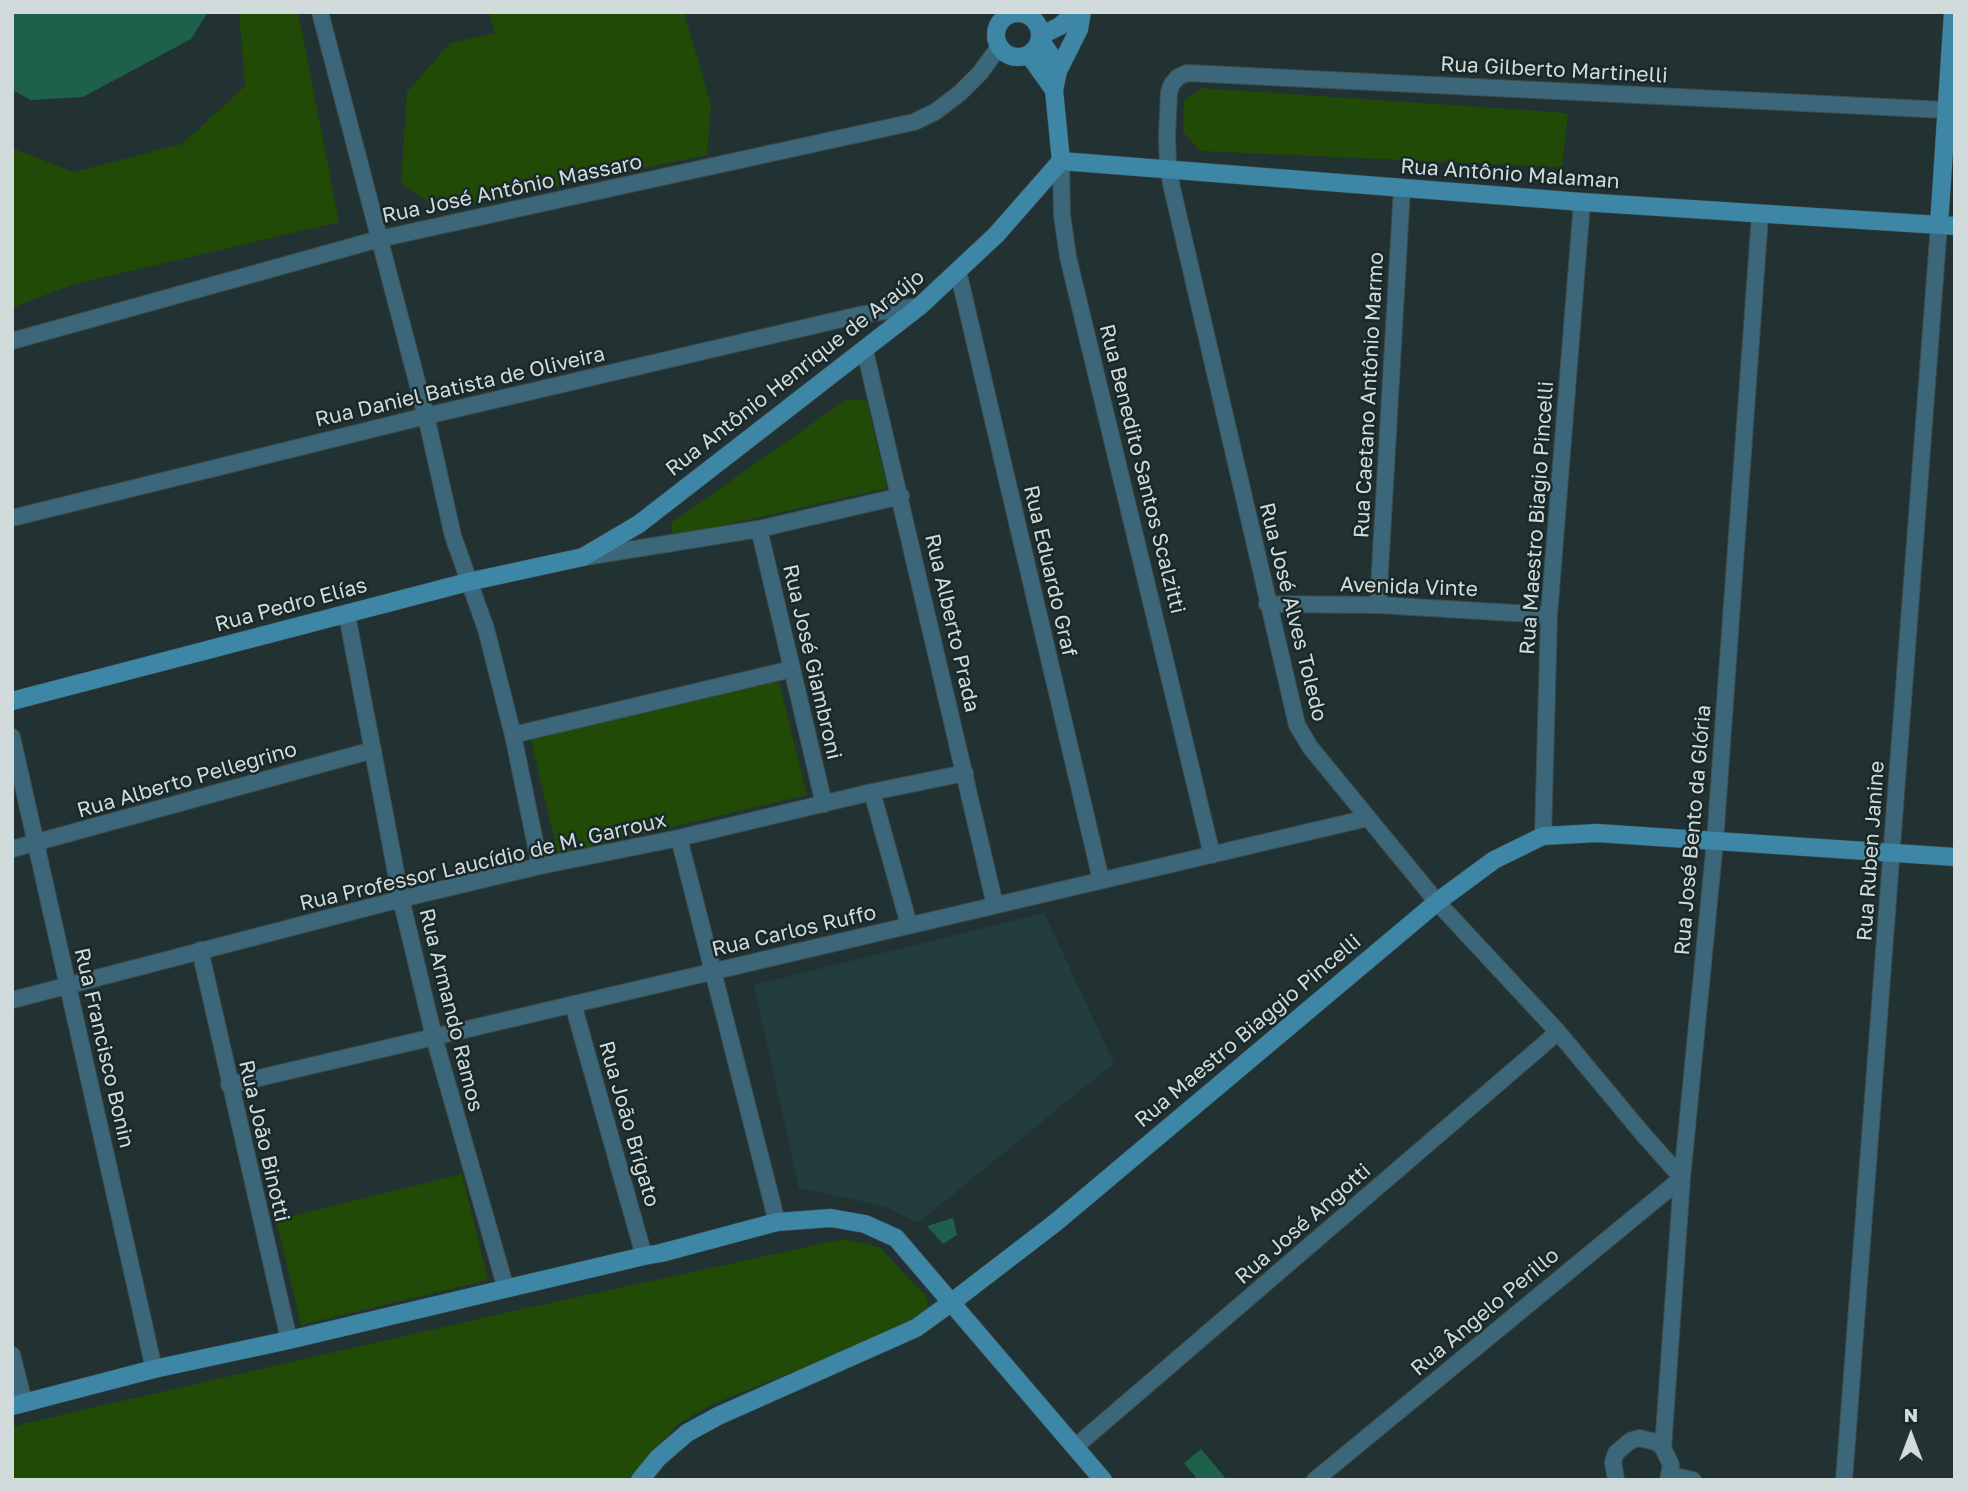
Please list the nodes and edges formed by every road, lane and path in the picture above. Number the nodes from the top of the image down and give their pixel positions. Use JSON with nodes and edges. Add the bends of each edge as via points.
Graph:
{"nodes":[{"id":1,"x":320,"y":12,"type":"edge"},
{"id":2,"x":1074,"y":12,"type":"edge"},
{"id":3,"x":1082,"y":12,"type":"edge"},
{"id":4,"x":1953,"y":12,"type":"edge"},
{"id":5,"x":1012,"y":13,"type":"edge"},
{"id":6,"x":1040,"y":38,"type":"junction"},
{"id":7,"x":999,"y":47,"type":"junction"},
{"id":8,"x":1029,"y":55,"type":"junction"},
{"id":9,"x":1058,"y":71,"type":"junction"},
{"id":10,"x":1054,"y":90,"type":"junction"},
{"id":11,"x":1169,"y":92,"type":"joint"},
{"id":12,"x":1946,"y":110,"type":"junction"},
{"id":13,"x":1061,"y":160,"type":"junction"},
{"id":14,"x":1168,"y":167,"type":"junction"},
{"id":15,"x":1402,"y":188,"type":"junction"},
{"id":16,"x":1581,"y":202,"type":"junction"},
{"id":17,"x":1760,"y":215,"type":"junction"},
{"id":18,"x":1947,"y":226,"type":"edge"},
{"id":19,"x":379,"y":239,"type":"junction"},
{"id":20,"x":958,"y":271,"type":"junction"},
{"id":21,"x":920,"y":306,"type":"junction"},
{"id":22,"x":12,"y":341,"type":"edge"},
{"id":23,"x":865,"y":351,"type":"junction"},
{"id":24,"x":426,"y":416,"type":"junction"},
{"id":25,"x":901,"y":496,"type":"junction"},
{"id":26,"x":12,"y":518,"type":"edge"},
{"id":27,"x":639,"y":524,"type":"joint"},
{"id":28,"x":759,"y":529,"type":"junction"},
{"id":29,"x":583,"y":558,"type":"junction"},
{"id":30,"x":468,"y":582,"type":"junction"},
{"id":31,"x":1267,"y":604,"type":"junction"},
{"id":32,"x":1378,"y":605,"type":"junction"},
{"id":33,"x":347,"y":615,"type":"junction"},
{"id":34,"x":1549,"y":615,"type":"junction"},
{"id":35,"x":792,"y":668,"type":"junction"},
{"id":36,"x":12,"y":701,"type":"edge"},
{"id":37,"x":513,"y":735,"type":"junction"},
{"id":38,"x":12,"y":737,"type":"edge"},
{"id":39,"x":373,"y":750,"type":"junction"},
{"id":40,"x":965,"y":773,"type":"junction"},
{"id":41,"x":872,"y":792,"type":"junction"},
{"id":42,"x":824,"y":804,"type":"junction"},
{"id":43,"x":1368,"y":818,"type":"junction"},
{"id":44,"x":1544,"y":836,"type":"junction"},
{"id":45,"x":679,"y":838,"type":"junction"},
{"id":46,"x":1715,"y":841,"type":"junction"},
{"id":47,"x":37,"y":844,"type":"junction"},
{"id":48,"x":12,"y":849,"type":"edge"},
{"id":49,"x":1892,"y":852,"type":"junction"},
{"id":50,"x":1212,"y":855,"type":"junction"},
{"id":51,"x":1955,"y":858,"type":"edge"},
{"id":52,"x":540,"y":866,"type":"junction"},
{"id":53,"x":1101,"y":880,"type":"junction"},
{"id":54,"x":401,"y":899,"type":"junction"},
{"id":55,"x":1437,"y":902,"type":"junction"},
{"id":56,"x":995,"y":905,"type":"junction"},
{"id":57,"x":909,"y":925,"type":"junction"},
{"id":58,"x":200,"y":950,"type":"junction"},
{"id":59,"x":713,"y":971,"type":"junction"},
{"id":60,"x":69,"y":986,"type":"junction"},
{"id":61,"x":12,"y":1000,"type":"edge"},
{"id":62,"x":573,"y":1004,"type":"junction"},
{"id":63,"x":1558,"y":1032,"type":"junction"},
{"id":64,"x":434,"y":1037,"type":"junction"},
{"id":65,"x":229,"y":1085,"type":"junction"},
{"id":66,"x":1682,"y":1178,"type":"junction"},
{"id":67,"x":778,"y":1222,"type":"junction"},
{"id":68,"x":644,"y":1255,"type":"junction"},
{"id":69,"x":506,"y":1289,"type":"junction"},
{"id":70,"x":952,"y":1302,"type":"junction"},
{"id":71,"x":289,"y":1340,"type":"junction"},
{"id":72,"x":12,"y":1355,"type":"edge"},
{"id":73,"x":154,"y":1369,"type":"junction"},
{"id":74,"x":18,"y":1404,"type":"edge"},
{"id":75,"x":1075,"y":1447,"type":"junction"},
{"id":76,"x":1663,"y":1448,"type":"junction"},
{"id":77,"x":1669,"y":1477,"type":"edge"},
{"id":78,"x":640,"y":1480,"type":"edge"},
{"id":79,"x":1103,"y":1480,"type":"edge"},
{"id":80,"x":1315,"y":1480,"type":"edge"},
{"id":81,"x":1616,"y":1480,"type":"edge"},
{"id":82,"x":1693,"y":1480,"type":"edge"},
{"id":83,"x":1844,"y":1480,"type":"edge"}],
"edges":[{"from":1,"to":19,"type":"street"},
{"from":2,"to":6,"type":"street"},
{"from":3,"to":9,"type":"street","name":"Rua Benedito Santos Scalzitti","via":[[1079,29]]},
{"from":4,"to":12,"type":"street"},
{"from":5,"to":6,"type":"street","via":[[1034,21]]},
{"from":5,"to":7,"type":"street","via":[[997,27]]},
{"from":6,"to":8,"type":"street"},
{"from":6,"to":9,"type":"street"},
{"from":7,"to":8,"type":"street","via":[[1018,58]]},
{"from":7,"to":19,"type":"street","name":"Rua José Antônio Massaro","via":[[960,93],[914,122]]},
{"from":8,"to":10,"type":"street","name":"Rua Benedito Santos Scalzitti"},
{"from":9,"to":10,"type":"street","name":"Rua Benedito Santos Scalzitti"},
{"from":10,"to":13,"type":"street","name":"Rua Benedito Santos Scalzitti"},
{"from":11,"to":12,"type":"street","name":"Rua Gilberto Martinelli","via":[[1178,77],[1187,73]]},
{"from":11,"to":14,"type":"street","name":"Rua José Alves Toledo"},
{"from":12,"to":18,"type":"street"},
{"from":13,"to":14,"type":"street","name":"Rua Antônio Malaman"},
{"from":13,"to":20,"type":"street","name":"Rua Antônio Henrique de Araújo"},
{"from":13,"to":50,"type":"street","name":"Rua Benedito Santos Scalzitti","via":[[1068,257]]},
{"from":14,"to":15,"type":"street","name":"Rua Antônio Malaman"},
{"from":14,"to":31,"type":"street","name":"Rua José Alves Toledo"},
{"from":15,"to":16,"type":"street","name":"Rua Antônio Malaman"},
{"from":15,"to":32,"type":"street","name":"Rua Caetano Antônio Marmo"},
{"from":16,"to":17,"type":"street","name":"Rua Antônio Malaman"},
{"from":16,"to":34,"type":"street","name":"Rua Maestro Biagio Pincelli"},
{"from":17,"to":18,"type":"street","name":"Rua Antônio Malaman"},
{"from":17,"to":46,"type":"street","name":"Rua José Bento da Glória"},
{"from":18,"to":49,"type":"street","name":"Rua Ruben Janine"},
{"from":19,"to":22,"type":"street","name":"Rua José Antônio Massaro"},
{"from":19,"to":24,"type":"street"},
{"from":20,"to":21,"type":"street","name":"Rua Antônio Henrique de Araújo"},
{"from":20,"to":53,"type":"street","name":"Rua Eduardo Graf"},
{"from":21,"to":23,"type":"street","name":"Rua Antônio Henrique de Araújo"},
{"from":21,"to":24,"type":"street","name":"Rua Daniel Batista de Oliveira","via":[[859,315]]},
{"from":23,"to":25,"type":"street","name":"Rua Alberto Prada"},
{"from":23,"to":27,"type":"street","name":"Rua Antônio Henrique de Araújo"},
{"from":24,"to":26,"type":"street","name":"Rua Daniel Batista de Oliveira"},
{"from":24,"to":30,"type":"street"},
{"from":25,"to":28,"type":"street","name":"Rua Pedro Elías"},
{"from":25,"to":40,"type":"street","name":"Rua Alberto Prada"},
{"from":27,"to":29,"type":"street","name":"Rua Pedro Elías"},
{"from":28,"to":29,"type":"street","name":"Rua Pedro Elías"},
{"from":28,"to":35,"type":"street","name":"Rua José Giambroni"},
{"from":29,"to":30,"type":"street","name":"Rua Pedro Elías"},
{"from":30,"to":33,"type":"street","name":"Rua Pedro Elías"},
{"from":30,"to":37,"type":"street","via":[[486,629]]},
{"from":31,"to":32,"type":"street","name":"Avenida Vinte"},
{"from":31,"to":43,"type":"street","name":"Rua José Alves Toledo","via":[[1297,725]]},
{"from":32,"to":34,"type":"street","name":"Avenida Vinte"},
{"from":33,"to":36,"type":"street","name":"Rua Pedro Elías"},
{"from":33,"to":39,"type":"street","name":"Rua Armando Ramos"},
{"from":34,"to":44,"type":"street","name":"Rua Maestro Biagio Pincelli"},
{"from":35,"to":37,"type":"street"},
{"from":35,"to":42,"type":"street","name":"Rua José Giambroni"},
{"from":37,"to":52,"type":"street"},
{"from":38,"to":47,"type":"street","name":"Rua Francisco Bonin"},
{"from":39,"to":47,"type":"street","name":"Rua Alberto Pellegrino"},
{"from":39,"to":54,"type":"street","name":"Rua Armando Ramos"},
{"from":40,"to":41,"type":"street","name":"Rua Professor Laucídio de M. Garroux"},
{"from":40,"to":56,"type":"street","name":"Rua Alberto Prada"},
{"from":41,"to":42,"type":"street","name":"Rua Professor Laucídio de M. Garroux"},
{"from":41,"to":57,"type":"street"},
{"from":42,"to":45,"type":"street","name":"Rua Professor Laucídio de M. Garroux"},
{"from":43,"to":50,"type":"street","name":"Rua Carlos Ruffo"},
{"from":43,"to":55,"type":"street","name":"Rua José Alves Toledo"},
{"from":44,"to":46,"type":"street","name":"Rua Maestro Biaggio Pincelli","via":[[1597,833]]},
{"from":44,"to":55,"type":"street","name":"Rua Maestro Biaggio Pincelli","via":[[1494,860]]},
{"from":45,"to":52,"type":"street","name":"Rua Professor Laucídio de M. Garroux"},
{"from":45,"to":59,"type":"street"},
{"from":46,"to":49,"type":"street","name":"Rua Maestro Biaggio Pincelli"},
{"from":46,"to":66,"type":"street","name":"Rua José Bento da Glória"},
{"from":47,"to":48,"type":"street","name":"Rua Alberto Pellegrino"},
{"from":47,"to":60,"type":"street","name":"Rua Francisco Bonin"},
{"from":49,"to":51,"type":"street","name":"Rua Maestro Biaggio Pincelli"},
{"from":49,"to":83,"type":"street","name":"Rua Ruben Janine"},
{"from":50,"to":53,"type":"street","name":"Rua Carlos Ruffo"},
{"from":52,"to":54,"type":"street","name":"Rua Professor Laucídio de M. Garroux"},
{"from":53,"to":56,"type":"street","name":"Rua Carlos Ruffo"},
{"from":54,"to":58,"type":"street","name":"Rua Professor Laucídio de M. Garroux"},
{"from":54,"to":64,"type":"street","name":"Rua Armando Ramos"},
{"from":55,"to":63,"type":"street","name":"Rua José Alves Toledo"},
{"from":55,"to":70,"type":"street","name":"Rua Maestro Biaggio Pincelli","via":[[1065,1214]]},
{"from":56,"to":57,"type":"street","name":"Rua Carlos Ruffo"},
{"from":57,"to":59,"type":"street","name":"Rua Carlos Ruffo"},
{"from":58,"to":60,"type":"street","name":"Rua Professor Laucídio de M. Garroux"},
{"from":58,"to":65,"type":"street","name":"Rua João Binotti"},
{"from":59,"to":62,"type":"street","name":"Rua Carlos Ruffo"},
{"from":59,"to":67,"type":"street"},
{"from":60,"to":61,"type":"street","name":"Rua Professor Laucídio de M. Garroux"},
{"from":60,"to":73,"type":"street","name":"Rua Francisco Bonin"},
{"from":62,"to":64,"type":"street","name":"Rua Carlos Ruffo"},
{"from":62,"to":68,"type":"street","name":"Rua João Brigato"},
{"from":63,"to":66,"type":"street","name":"Rua José Alves Toledo"},
{"from":63,"to":75,"type":"street","name":"Rua José Angotti"},
{"from":64,"to":65,"type":"street","name":"Rua Carlos Ruffo"},
{"from":64,"to":69,"type":"street","name":"Rua Armando Ramos"},
{"from":65,"to":71,"type":"street","name":"Rua João Binotti"},
{"from":66,"to":76,"type":"street","name":"Rua José Bento da Glória"},
{"from":66,"to":80,"type":"street","name":"Rua Ângelo Perillo"},
{"from":67,"to":68,"type":"street"},
{"from":67,"to":70,"type":"street","via":[[831,1218],[865,1224],[896,1238]]},
{"from":68,"to":69,"type":"street"},
{"from":69,"to":71,"type":"street"},
{"from":70,"to":75,"type":"street"},
{"from":70,"to":78,"type":"street","name":"Rua Maestro Biaggio Pincelli","via":[[916,1328],[687,1433]]},
{"from":71,"to":73,"type":"street"},
{"from":72,"to":74,"type":"street"},
{"from":73,"to":74,"type":"street"},
{"from":75,"to":79,"type":"street"},
{"from":76,"to":77,"type":"street","name":"Rua José Bento da Glória","via":[[1669,1456]]},
{"from":76,"to":81,"type":"street","via":[[1648,1439],[1630,1441],[1616,1453]]},
{"from":77,"to":82,"type":"street"}]}
